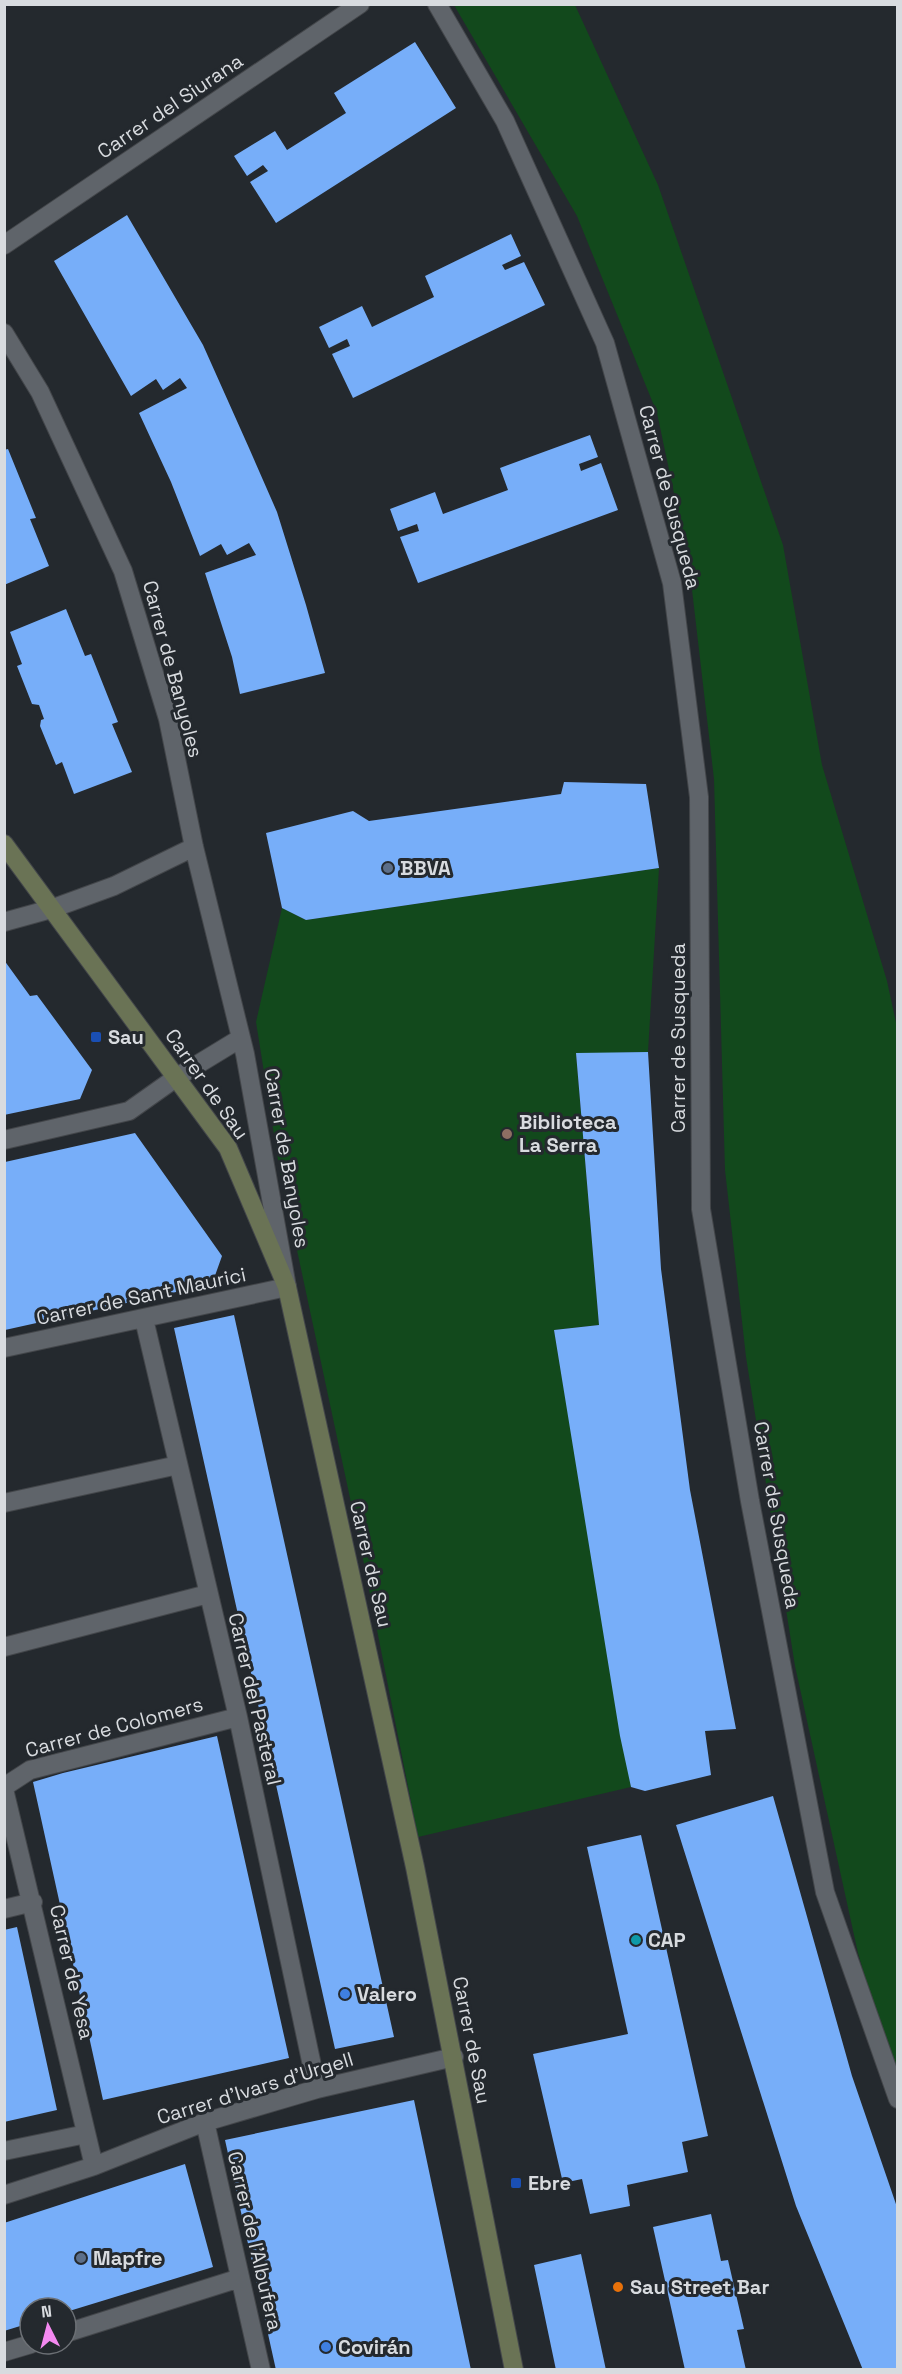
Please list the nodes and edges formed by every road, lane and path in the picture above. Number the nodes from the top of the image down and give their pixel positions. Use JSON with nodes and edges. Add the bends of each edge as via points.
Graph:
{"nodes":[{"id":1,"x":360,"y":4,"type":"edge"},
{"id":2,"x":437,"y":4,"type":"edge"},
{"id":3,"x":4,"y":244,"type":"edge"},
{"id":4,"x":4,"y":333,"type":"edge"},
{"id":5,"x":4,"y":844,"type":"edge"},
{"id":6,"x":194,"y":847,"type":"junction"},
{"id":7,"x":51,"y":909,"type":"junction"},
{"id":8,"x":4,"y":922,"type":"edge"},
{"id":9,"x":241,"y":1038,"type":"junction"},
{"id":10,"x":177,"y":1077,"type":"junction"},
{"id":11,"x":4,"y":1140,"type":"edge"},
{"id":12,"x":287,"y":1287,"type":"junction"},
{"id":13,"x":144,"y":1319,"type":"junction"},
{"id":14,"x":4,"y":1348,"type":"edge"},
{"id":15,"x":178,"y":1465,"type":"junction"},
{"id":16,"x":4,"y":1503,"type":"edge"},
{"id":17,"x":208,"y":1594,"type":"junction"},
{"id":18,"x":4,"y":1647,"type":"edge"},
{"id":19,"x":238,"y":1717,"type":"junction"},
{"id":20,"x":4,"y":1788,"type":"edge"},
{"id":21,"x":33,"y":1902,"type":"junction"},
{"id":22,"x":4,"y":1909,"type":"edge"},
{"id":23,"x":454,"y":2057,"type":"junction"},
{"id":24,"x":317,"y":2089,"type":"junction"},
{"id":25,"x":897,"y":2099,"type":"edge"},
{"id":26,"x":205,"y":2122,"type":"junction"},
{"id":27,"x":86,"y":2134,"type":"junction"},
{"id":28,"x":4,"y":2151,"type":"edge"},
{"id":29,"x":94,"y":2166,"type":"junction"},
{"id":30,"x":4,"y":2195,"type":"edge"},
{"id":31,"x":240,"y":2278,"type":"junction"},
{"id":32,"x":78,"y":2329,"type":"edge"},
{"id":33,"x":261,"y":2370,"type":"edge"},
{"id":34,"x":514,"y":2370,"type":"edge"}],
"edges":[{"from":1,"to":3,"type":"street","name":"Carrer del Siurana"},
{"from":2,"to":25,"type":"street","name":"Carrer de Susqueda","via":[[505,121],[605,343],[672,583],[699,797],[701,1209],[752,1512],[825,1892]]},
{"from":4,"to":6,"type":"street","name":"Carrer de Banyoles","via":[[40,392],[123,571],[168,719]]},
{"from":5,"to":7,"type":"street","name":"Carrer de Sau"},
{"from":6,"to":7,"type":"street","via":[[114,886]]},
{"from":6,"to":9,"type":"street","name":"Carrer de Banyoles"},
{"from":7,"to":8,"type":"street"},
{"from":7,"to":10,"type":"street","name":"Carrer de Sau"},
{"from":9,"to":10,"type":"street"},
{"from":9,"to":12,"type":"street","name":"Carrer de Banyoles"},
{"from":10,"to":11,"type":"street","via":[[129,1111]]},
{"from":10,"to":12,"type":"street","name":"Carrer de Sau","via":[[228,1148]]},
{"from":12,"to":13,"type":"street","name":"Carrer de Sant Maurici"},
{"from":12,"to":23,"type":"street","name":"Carrer de Sau"},
{"from":13,"to":14,"type":"street","name":"Carrer de Sant Maurici"},
{"from":13,"to":15,"type":"street","name":"Carrer del Pasteral"},
{"from":15,"to":16,"type":"street"},
{"from":15,"to":17,"type":"street","name":"Carrer del Pasteral"},
{"from":17,"to":18,"type":"street"},
{"from":17,"to":19,"type":"street","name":"Carrer del Pasteral"},
{"from":19,"to":20,"type":"street","name":"Carrer de Colomers","via":[[30,1770]]},
{"from":19,"to":24,"type":"street","name":"Carrer del Pasteral"},
{"from":20,"to":21,"type":"street","name":"Carrer de Yesa"},
{"from":21,"to":22,"type":"street"},
{"from":21,"to":27,"type":"street","name":"Carrer de Yesa"},
{"from":23,"to":24,"type":"street","name":"Carrer d'Ivars d'Urgell"},
{"from":23,"to":34,"type":"street","name":"Carrer de Sau"},
{"from":24,"to":26,"type":"street","name":"Carrer d'Ivars d'Urgell"},
{"from":26,"to":29,"type":"street","name":"Carrer d'Ivars d'Urgell"},
{"from":26,"to":31,"type":"street","name":"Carrer de l'Albufera"},
{"from":27,"to":28,"type":"street"},
{"from":27,"to":29,"type":"street","name":"Carrer de Yesa"},
{"from":29,"to":30,"type":"street","name":"Carrer d'Ivars d'Urgell"},
{"from":31,"to":32,"type":"street"},
{"from":31,"to":33,"type":"street","name":"Carrer de l'Albufera"}]}
